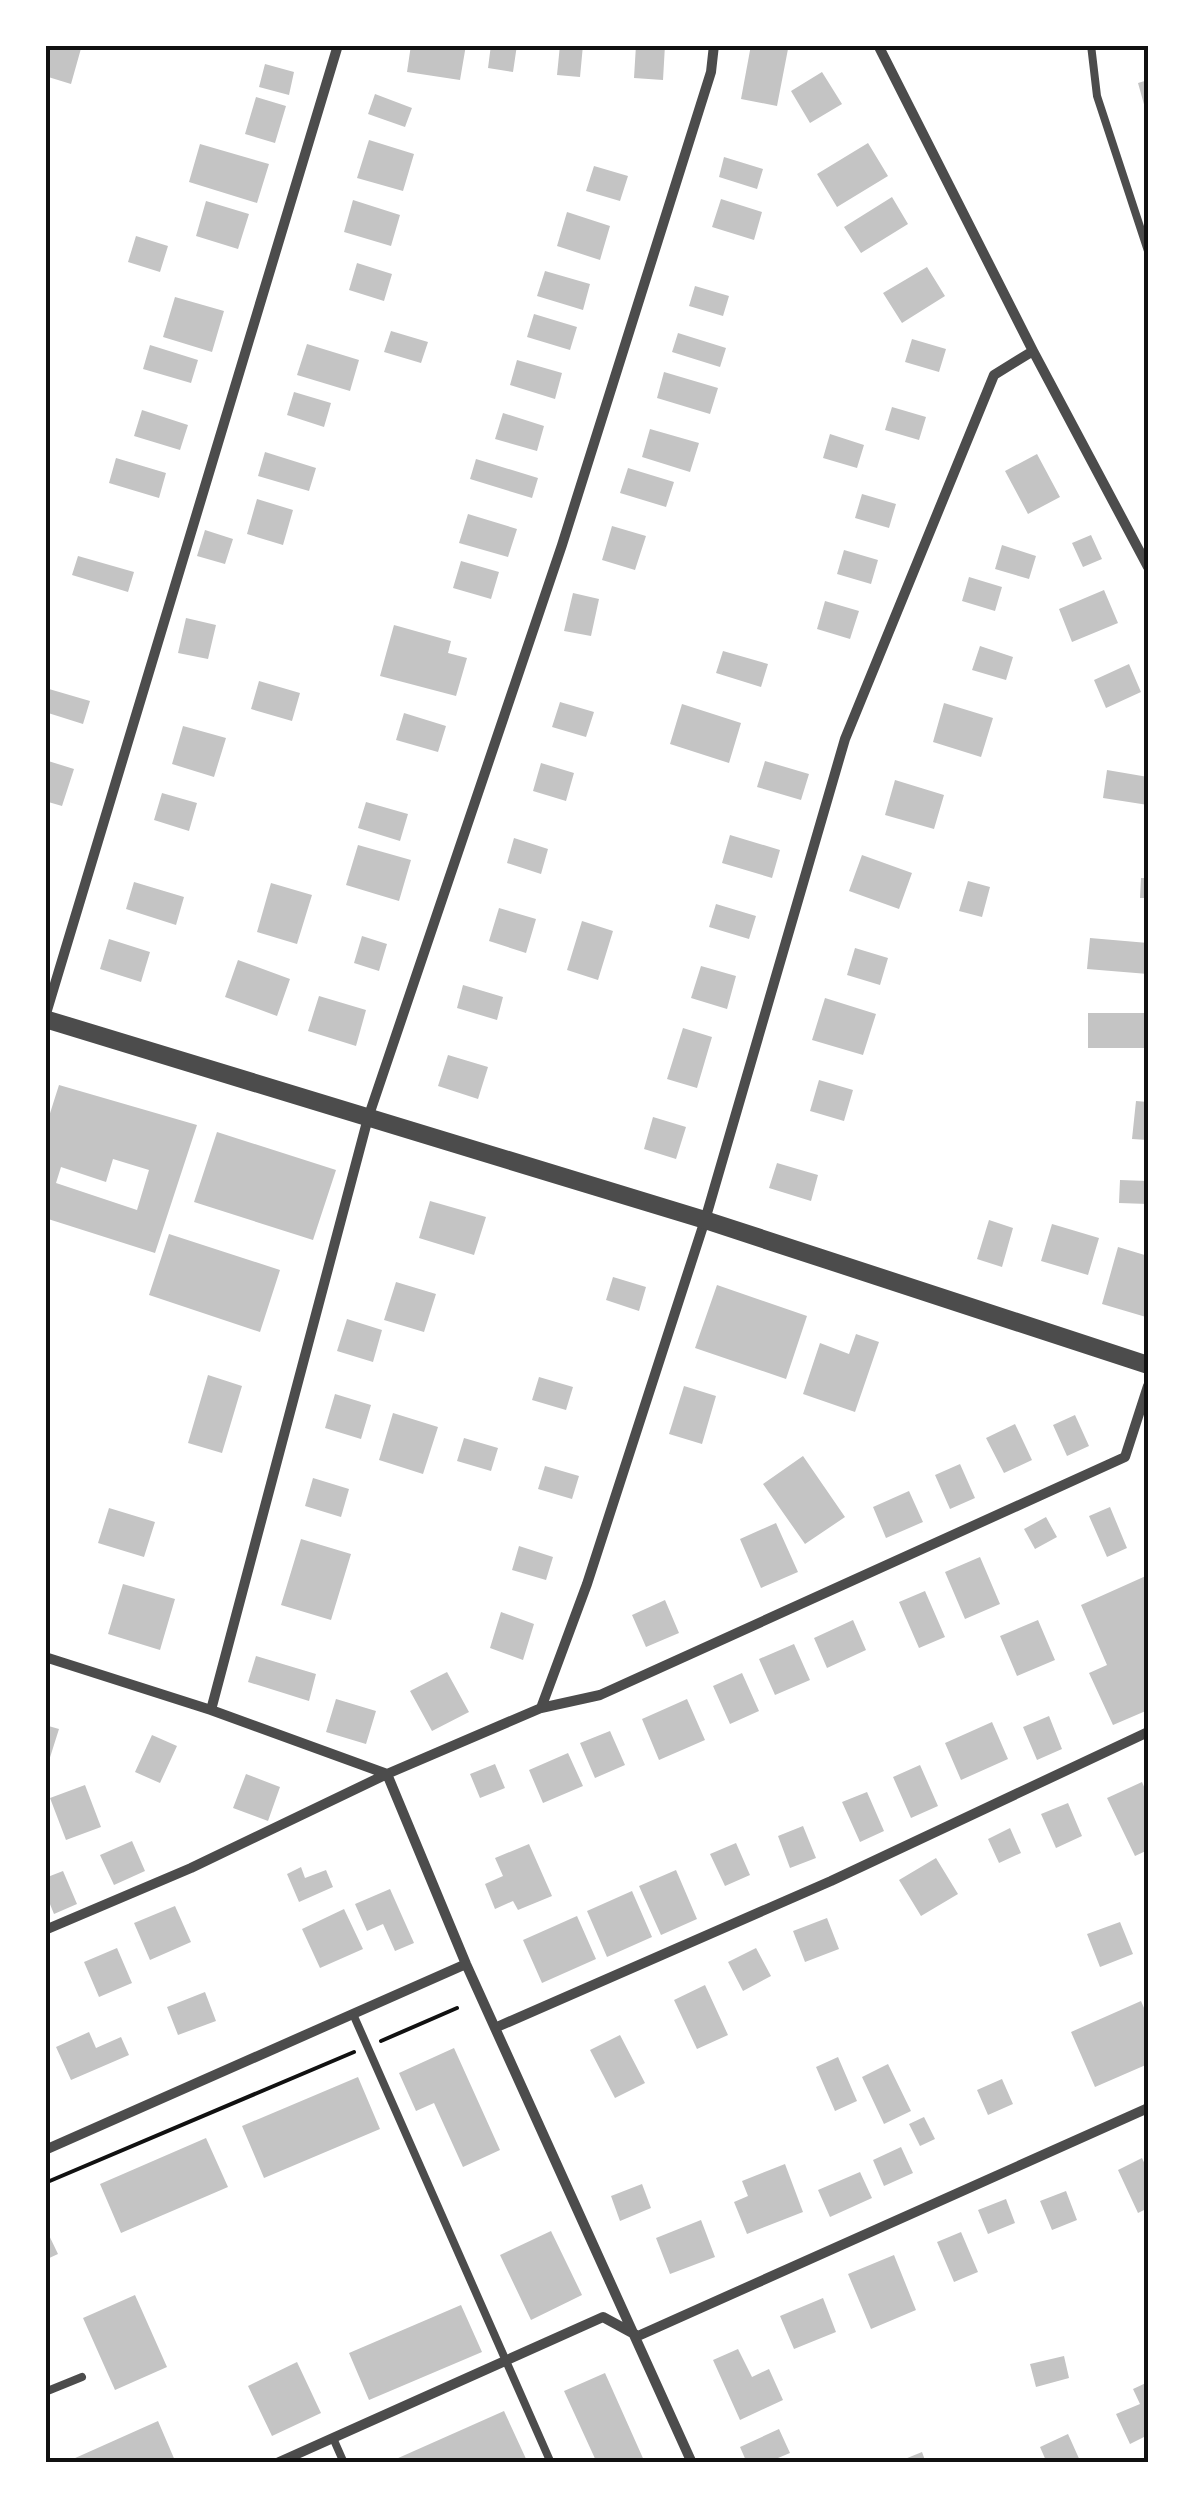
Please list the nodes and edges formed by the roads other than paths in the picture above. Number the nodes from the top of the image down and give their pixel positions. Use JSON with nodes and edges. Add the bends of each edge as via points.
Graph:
{"nodes":[{"id":1,"x":338,"y":45,"type":"edge"},
{"id":2,"x":714,"y":45,"type":"edge"},
{"id":3,"x":878,"y":45,"type":"edge"},
{"id":4,"x":1090,"y":45,"type":"edge"},
{"id":5,"x":1148,"y":251,"type":"edge"},
{"id":6,"x":1033,"y":351,"type":"junction"},
{"id":7,"x":1148,"y":566,"type":"edge"},
{"id":8,"x":45,"y":1018,"type":"edge"},
{"id":9,"x":368,"y":1118,"type":"junction"},
{"id":10,"x":705,"y":1220,"type":"junction"},
{"id":11,"x":1148,"y":1365,"type":"edge"},
{"id":12,"x":1148,"y":1386,"type":"edge"},
{"id":13,"x":45,"y":1657,"type":"edge"},
{"id":14,"x":541,"y":1708,"type":"junction"},
{"id":15,"x":211,"y":1710,"type":"junction"},
{"id":16,"x":1148,"y":1732,"type":"edge"},
{"id":17,"x":387,"y":1774,"type":"junction"},
{"id":18,"x":45,"y":1930,"type":"edge"},
{"id":19,"x":466,"y":1964,"type":"junction"},
{"id":20,"x":353,"y":2014,"type":"junction"},
{"id":21,"x":497,"y":2027,"type":"junction"},
{"id":22,"x":1148,"y":2108,"type":"edge"},
{"id":23,"x":45,"y":2150,"type":"edge"},
{"id":24,"x":638,"y":2336,"type":"junction"},
{"id":25,"x":506,"y":2360,"type":"junction"},
{"id":26,"x":82,"y":2377,"type":"dead end"},
{"id":27,"x":45,"y":2392,"type":"edge"},
{"id":28,"x":333,"y":2438,"type":"junction"},
{"id":29,"x":278,"y":2463,"type":"edge"},
{"id":30,"x":344,"y":2463,"type":"edge"},
{"id":31,"x":551,"y":2463,"type":"edge"},
{"id":32,"x":692,"y":2463,"type":"edge"}],
"edges":[{"from":1,"to":8,"type":"street"},
{"from":2,"to":9,"type":"street","via":[[562,545]]},
{"from":3,"to":6,"type":"street"},
{"from":4,"to":5,"type":"lane","via":[[1097,96]]},
{"from":6,"to":7,"type":"street"},
{"from":6,"to":10,"type":"street","via":[[994,374],[845,739]]},
{"from":8,"to":9,"type":"street"},
{"from":9,"to":10,"type":"street"},
{"from":9,"to":15,"type":"street"},
{"from":10,"to":11,"type":"street"},
{"from":10,"to":14,"type":"street"},
{"from":12,"to":14,"type":"street","via":[[1125,1457],[600,1695]]},
{"from":13,"to":15,"type":"street"},
{"from":14,"to":17,"type":"street"},
{"from":15,"to":17,"type":"street"},
{"from":16,"to":21,"type":"street"},
{"from":17,"to":18,"type":"street"},
{"from":17,"to":19,"type":"street"},
{"from":19,"to":20,"type":"street"},
{"from":19,"to":21,"type":"street"},
{"from":20,"to":23,"type":"street"},
{"from":20,"to":25,"type":"lane"},
{"from":21,"to":24,"type":"street"},
{"from":22,"to":24,"type":"street"},
{"from":24,"to":25,"type":"street","via":[[602,2317]]},
{"from":24,"to":32,"type":"street"},
{"from":25,"to":28,"type":"street"},
{"from":25,"to":31,"type":"lane"},
{"from":26,"to":27,"type":"lane"},
{"from":28,"to":29,"type":"street"},
{"from":28,"to":30,"type":"lane"}]}
